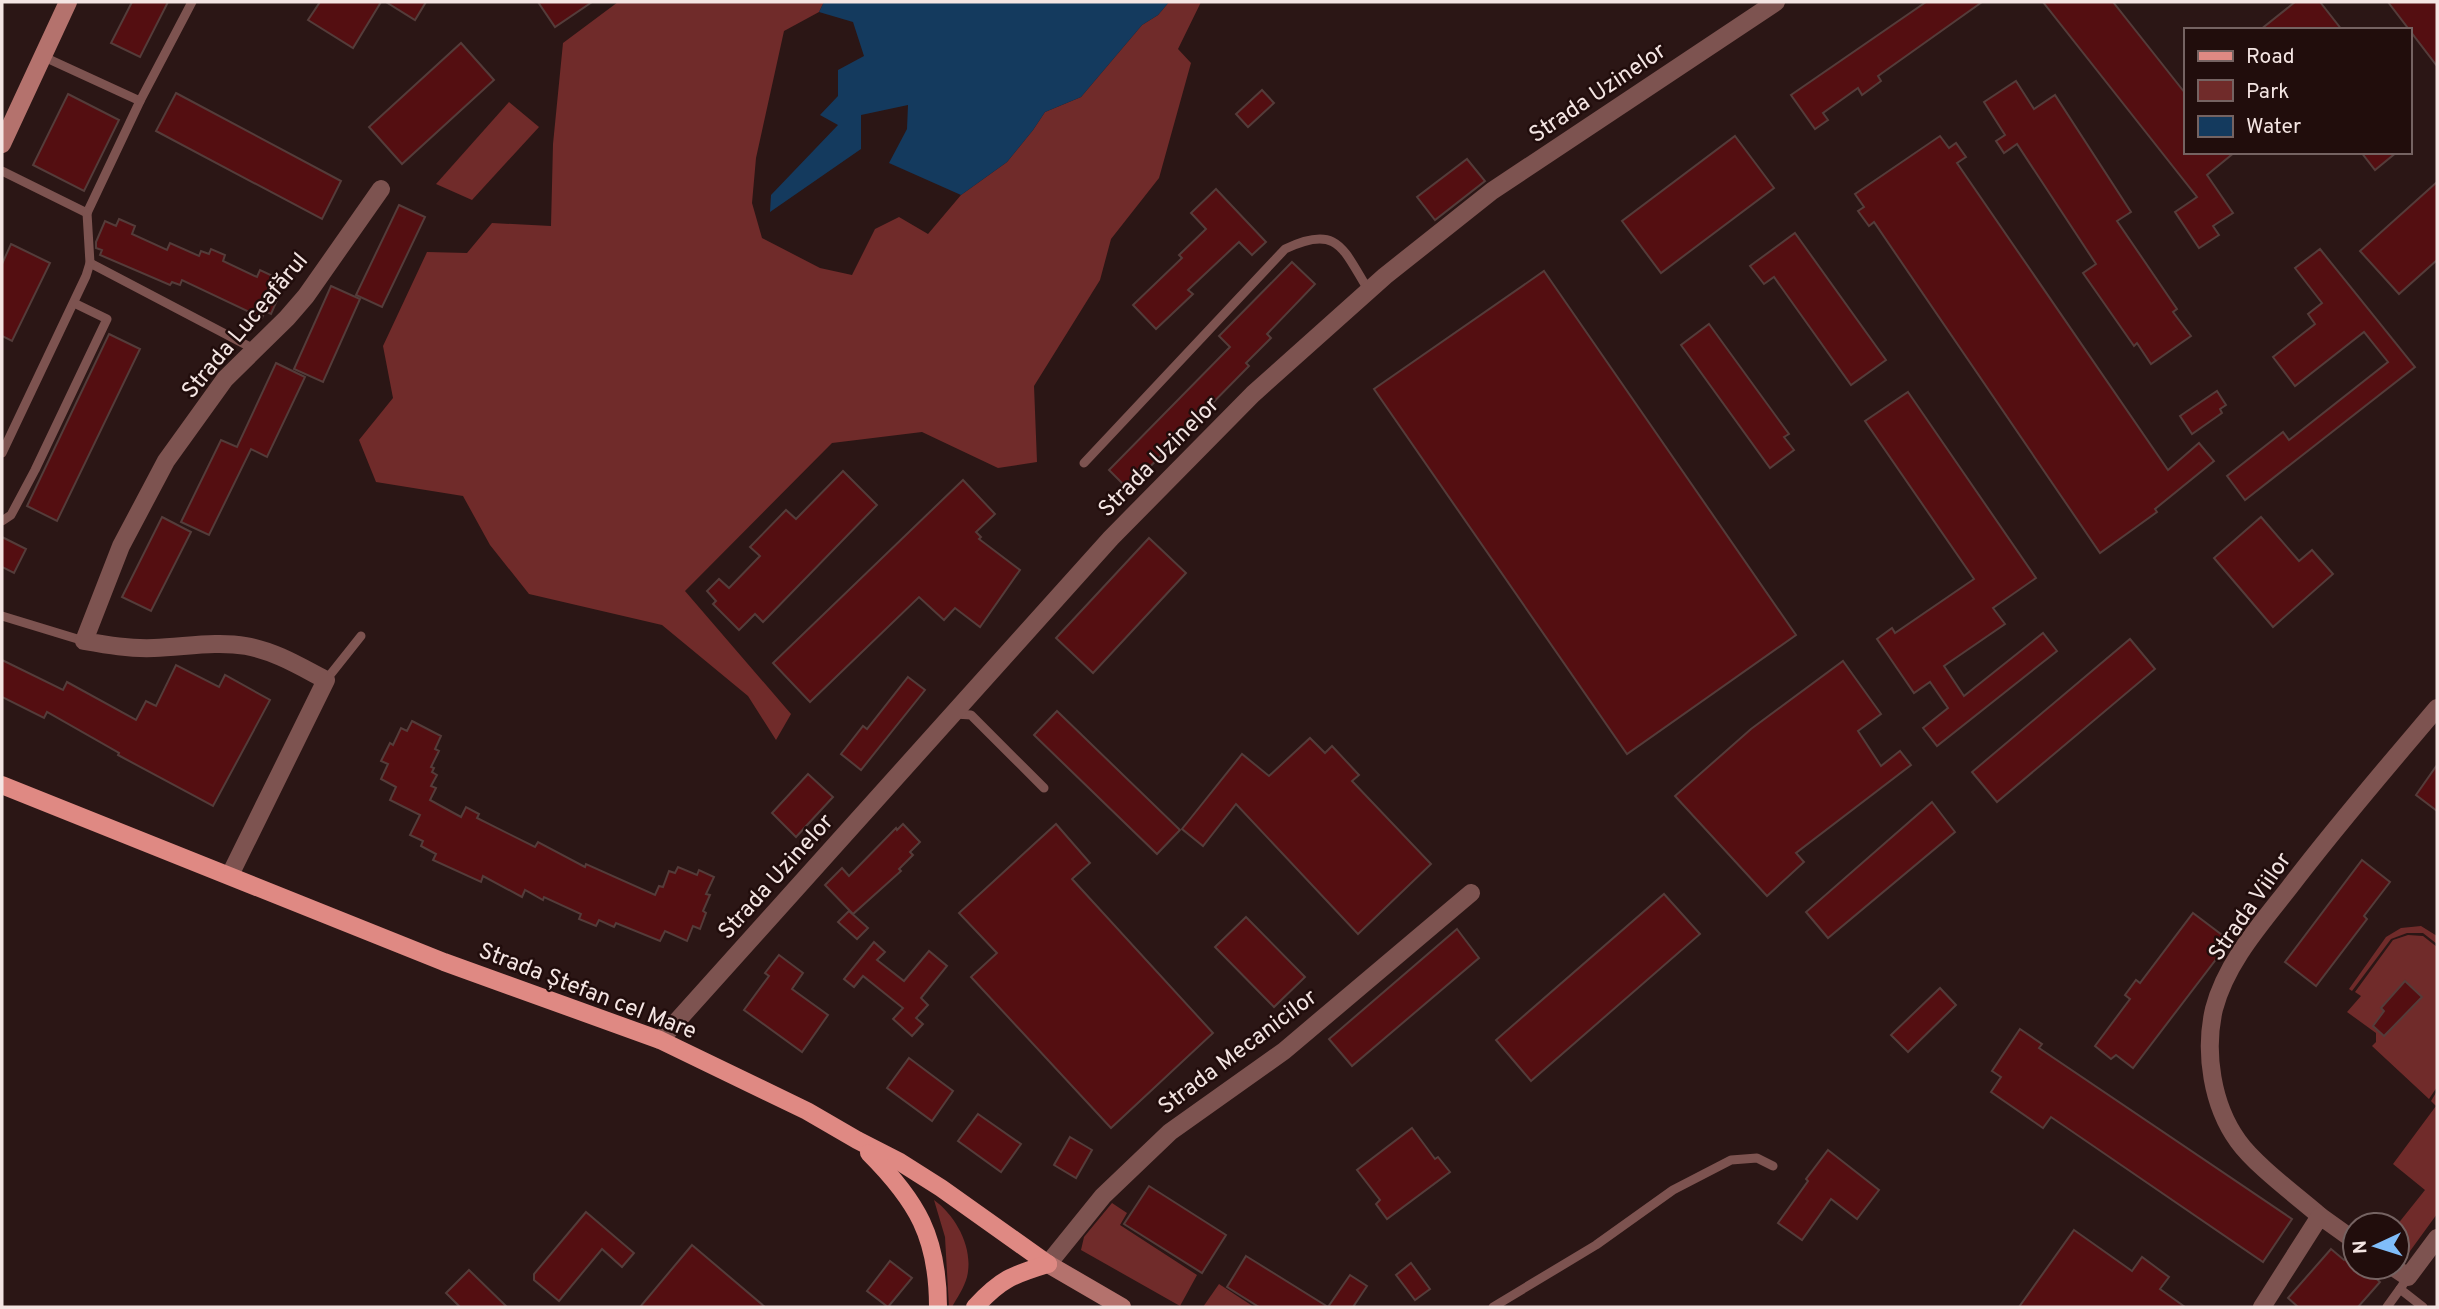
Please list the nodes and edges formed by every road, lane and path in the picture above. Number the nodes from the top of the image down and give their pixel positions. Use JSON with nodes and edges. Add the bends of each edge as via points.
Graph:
{"nodes":[{"id":1,"x":68,"y":2,"type":"edge"},
{"id":2,"x":192,"y":2,"type":"edge"},
{"id":3,"x":1776,"y":2,"type":"edge"},
{"id":4,"x":42,"y":56,"type":"junction"},
{"id":5,"x":140,"y":101,"type":"junction"},
{"id":6,"x":2,"y":144,"type":"edge"},
{"id":7,"x":2,"y":171,"type":"edge"},
{"id":8,"x":381,"y":189,"type":"dead end"},
{"id":9,"x":87,"y":213,"type":"junction"},
{"id":10,"x":90,"y":262,"type":"junction"},
{"id":11,"x":1370,"y":292,"type":"junction"},
{"id":12,"x":74,"y":303,"type":"junction"},
{"id":13,"x":254,"y":349,"type":"junction"},
{"id":14,"x":2,"y":453,"type":"edge"},
{"id":15,"x":1084,"y":463,"type":"dead end"},
{"id":16,"x":2,"y":521,"type":"edge"},
{"id":17,"x":2,"y":616,"type":"edge"},
{"id":18,"x":361,"y":636,"type":"dead end"},
{"id":19,"x":83,"y":641,"type":"junction"},
{"id":20,"x":326,"y":680,"type":"junction"},
{"id":21,"x":2437,"y":708,"type":"edge"},
{"id":22,"x":953,"y":714,"type":"junction"},
{"id":23,"x":2,"y":785,"type":"edge"},
{"id":24,"x":1044,"y":788,"type":"dead end"},
{"id":25,"x":230,"y":875,"type":"junction"},
{"id":26,"x":1471,"y":893,"type":"dead end"},
{"id":27,"x":660,"y":1040,"type":"junction"},
{"id":28,"x":857,"y":1140,"type":"junction"},
{"id":29,"x":1773,"y":1166,"type":"dead end"},
{"id":30,"x":2320,"y":1216,"type":"junction"},
{"id":31,"x":2341,"y":1231,"type":"edge"},
{"id":32,"x":2437,"y":1238,"type":"edge"},
{"id":33,"x":1048,"y":1264,"type":"junction"},
{"id":34,"x":2411,"y":1266,"type":"edge"},
{"id":35,"x":2399,"y":1281,"type":"edge"},
{"id":36,"x":2402,"y":1281,"type":"edge"},
{"id":37,"x":938,"y":1307,"type":"edge"},
{"id":38,"x":975,"y":1307,"type":"edge"},
{"id":39,"x":1122,"y":1307,"type":"edge"},
{"id":40,"x":1493,"y":1307,"type":"edge"},
{"id":41,"x":2262,"y":1307,"type":"edge"},
{"id":42,"x":2387,"y":1307,"type":"edge"},
{"id":43,"x":2423,"y":1307,"type":"edge"}],
"edges":[{"from":1,"to":4,"type":"street"},
{"from":2,"to":5,"type":"lane"},
{"from":3,"to":11,"type":"street","name":"Strada Uzinelor","via":[[1492,191]]},
{"from":4,"to":5,"type":"lane"},
{"from":4,"to":6,"type":"street"},
{"from":5,"to":9,"type":"lane"},
{"from":7,"to":9,"type":"lane"},
{"from":8,"to":13,"type":"street","name":"Strada Luceafărul","via":[[306,296]]},
{"from":9,"to":10,"type":"lane"},
{"from":10,"to":12,"type":"lane"},
{"from":10,"to":13,"type":"lane"},
{"from":11,"to":15,"type":"lane","via":[[1340,245],[1312,238],[1284,249]]},
{"from":11,"to":22,"type":"street","name":"Strada Uzinelor","via":[[1252,394],[1111,538]]},
{"from":12,"to":14,"type":"lane"},
{"from":12,"to":16,"type":"lane","via":[[107,319],[35,470],[11,515]]},
{"from":13,"to":19,"type":"street","name":"Strada Luceafărul","via":[[225,379],[151,486]]},
{"from":17,"to":19,"type":"lane"},
{"from":18,"to":20,"type":"lane"},
{"from":19,"to":20,"type":"street","via":[[151,648],[247,646],[280,656]]},
{"from":20,"to":25,"type":"street"},
{"from":21,"to":30,"type":"street","name":"Strada Viilor","via":[[2253,934],[2230,969],[2215,1007],[2208,1040],[2223,1114],[2239,1143]]},
{"from":22,"to":24,"type":"lane","via":[[971,715]]},
{"from":22,"to":27,"type":"street","name":"Strada Uzinelor"},
{"from":23,"to":25,"type":"main road","name":"Strada Ștefan cel Mare"},
{"from":25,"to":27,"type":"main road","name":"Strada Ștefan cel Mare","via":[[444,962]]},
{"from":26,"to":33,"type":"street","name":"Strada Mecanicilor","via":[[1284,1051],[1170,1132],[1103,1196]]},
{"from":27,"to":28,"type":"main road","name":"Strada Ștefan cel Mare"},
{"from":28,"to":33,"type":"main road","name":"Strada Ștefan cel Mare","via":[[941,1188]]},
{"from":28,"to":37,"type":"main road","via":[[896,1179],[915,1206],[934,1257]]},
{"from":29,"to":40,"type":"lane","via":[[1757,1158],[1731,1160],[1673,1190],[1596,1245]]},
{"from":30,"to":31,"type":"street","name":"Strada Viilor"},
{"from":30,"to":41,"type":"street"},
{"from":32,"to":34,"type":"street"},
{"from":33,"to":38,"type":"main road","via":[[1012,1275]]},
{"from":33,"to":39,"type":"street","name":"Strada Ștefan cel Mare"},
{"from":35,"to":42,"type":"lane"},
{"from":36,"to":43,"type":"lane"}]}
